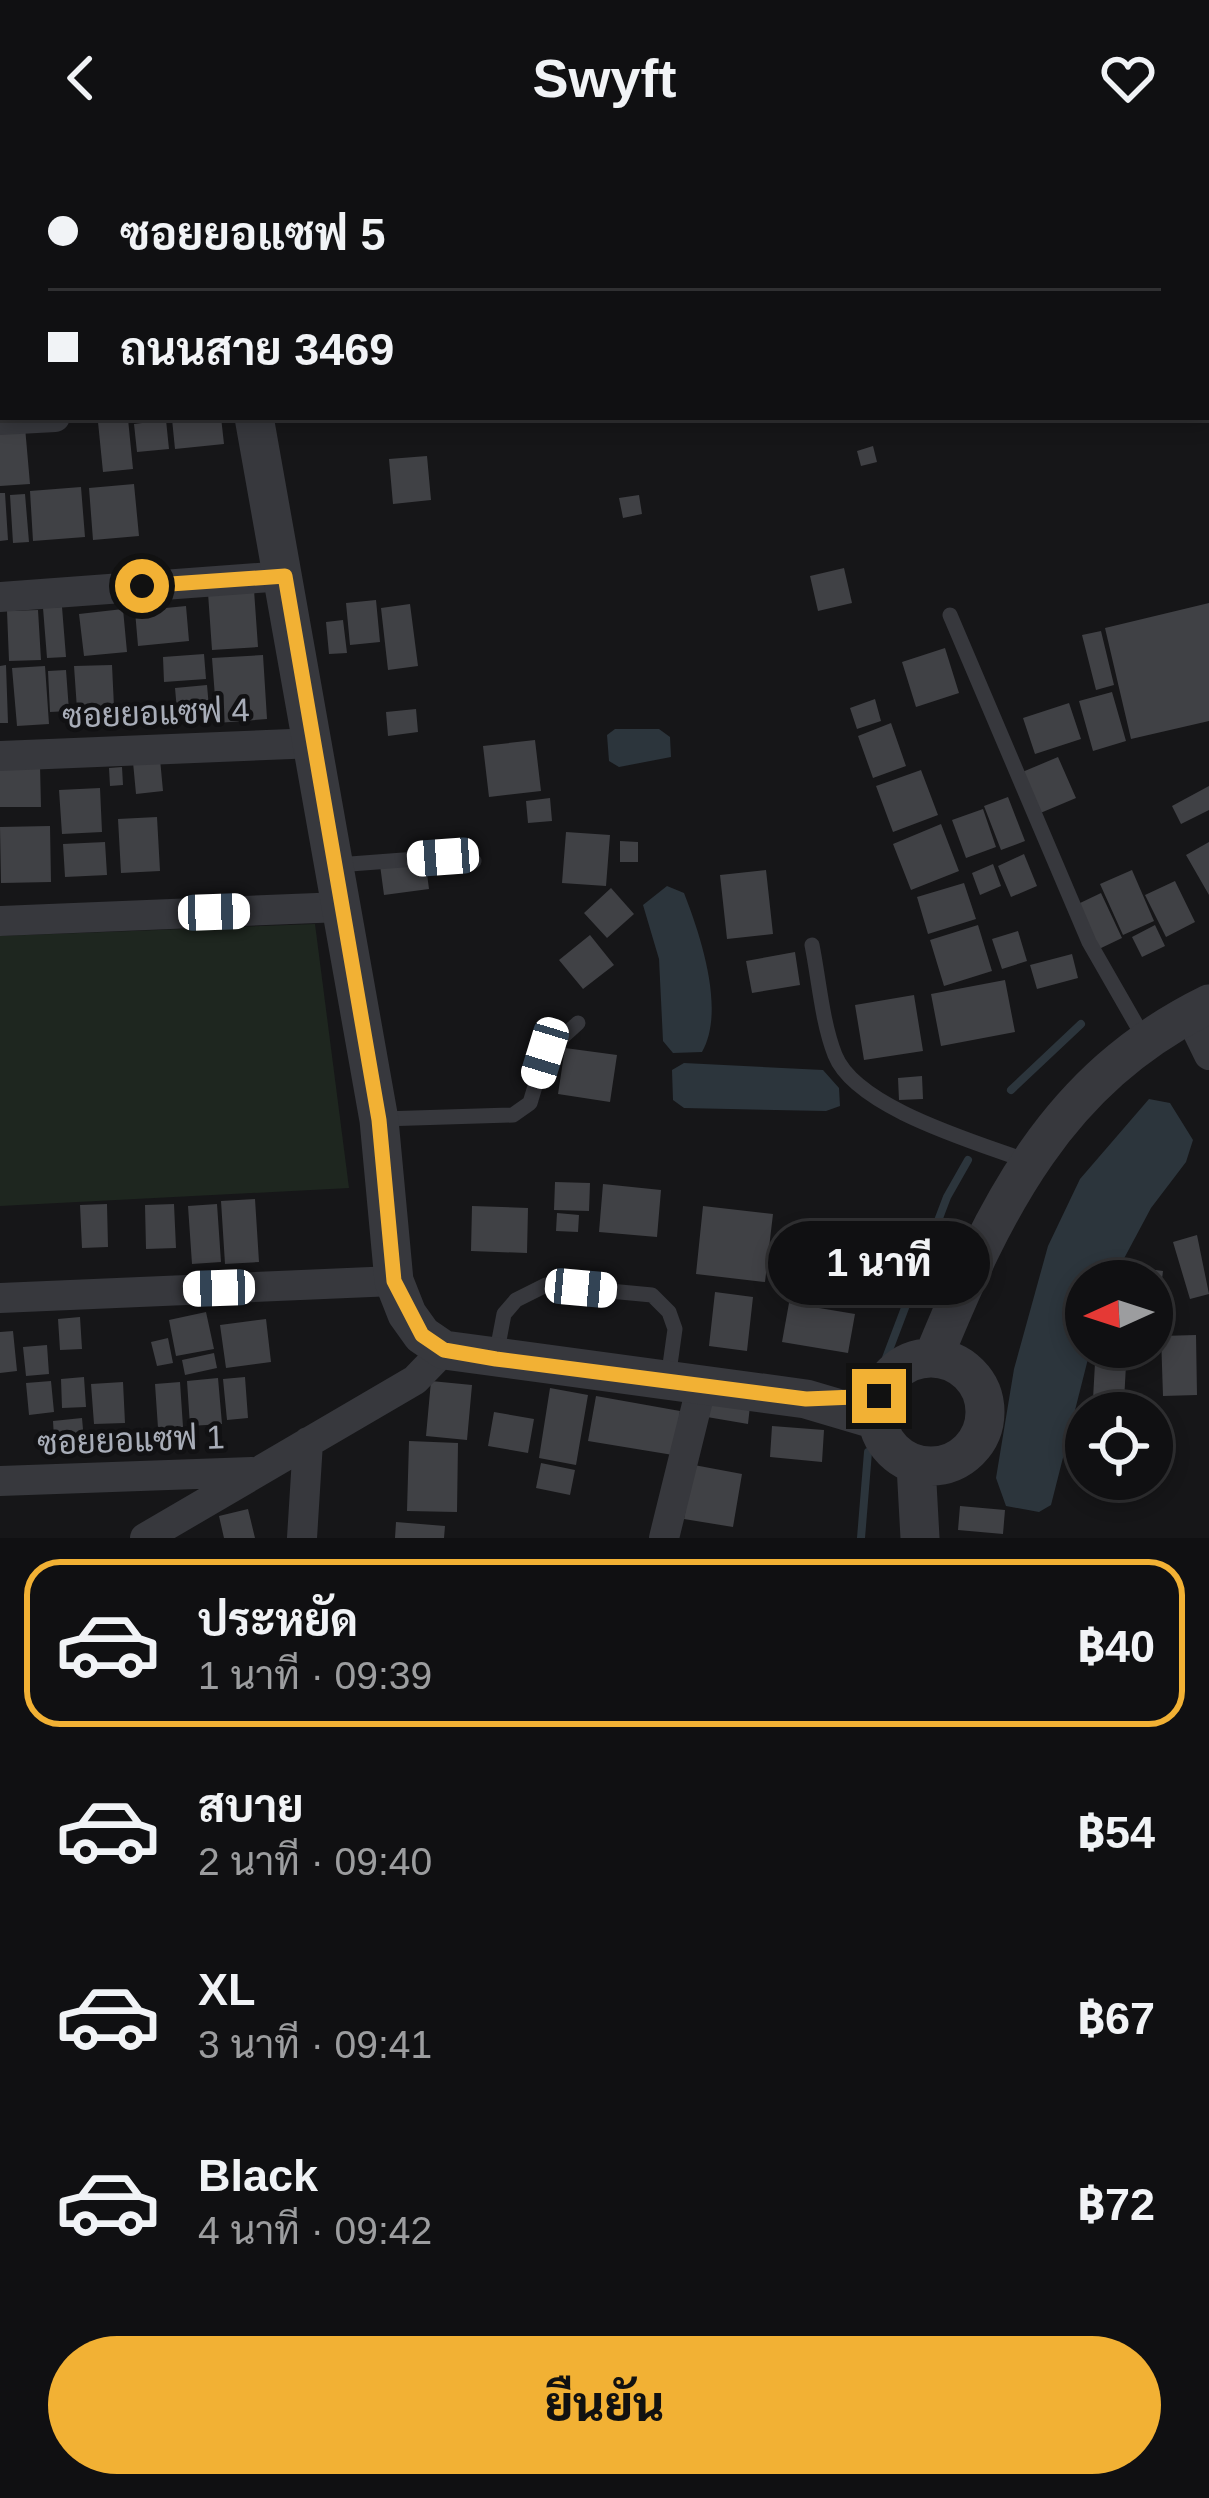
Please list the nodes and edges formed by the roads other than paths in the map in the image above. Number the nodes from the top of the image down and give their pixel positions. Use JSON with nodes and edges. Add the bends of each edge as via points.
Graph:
{"nodes":[{"id":1,"x":255,"y":420,"type":"edge"},
{"id":2,"x":285,"y":576,"type":"junction"},
{"id":3,"x":0,"y":596,"type":"edge"},
{"id":4,"x":950,"y":615,"type":"dead end"},
{"id":5,"x":316,"y":742,"type":"junction"},
{"id":6,"x":0,"y":756,"type":"edge"},
{"id":7,"x":474,"y":861,"type":"dead end"},
{"id":8,"x":337,"y":865,"type":"junction"},
{"id":9,"x":342,"y":907,"type":"junction"},
{"id":10,"x":0,"y":921,"type":"edge"},
{"id":11,"x":812,"y":946,"type":"dead end"},
{"id":12,"x":1199,"y":1009,"type":"edge"},
{"id":13,"x":578,"y":1023,"type":"dead end"},
{"id":14,"x":1144,"y":1038,"type":"junction"},
{"id":15,"x":1209,"y":1055,"type":"edge"},
{"id":16,"x":379,"y":1120,"type":"junction"},
{"id":17,"x":1025,"y":1169,"type":"junction"},
{"id":18,"x":394,"y":1281,"type":"junction"},
{"id":19,"x":0,"y":1298,"type":"edge"},
{"id":20,"x":444,"y":1350,"type":"junction"},
{"id":21,"x":496,"y":1359,"type":"junction"},
{"id":22,"x":946,"y":1362,"type":"junction"},
{"id":23,"x":685,"y":1382,"type":"junction"},
{"id":24,"x":878,"y":1408,"type":"junction"},
{"id":25,"x":308,"y":1442,"type":"junction"},
{"id":26,"x":926,"y":1466,"type":"junction"},
{"id":27,"x":258,"y":1472,"type":"junction"},
{"id":28,"x":0,"y":1481,"type":"edge"},
{"id":29,"x":145,"y":1538,"type":"edge"},
{"id":30,"x":302,"y":1538,"type":"edge"},
{"id":31,"x":664,"y":1538,"type":"edge"},
{"id":32,"x":923,"y":1538,"type":"edge"}],
"edges":[{"from":1,"to":2,"type":"street"},
{"from":2,"to":3,"type":"street"},
{"from":2,"to":5,"type":"street"},
{"from":4,"to":14,"type":"lane","via":[[1089,942]]},
{"from":5,"to":6,"type":"street","name":"ซอยยอแซฟ 4"},
{"from":5,"to":8,"type":"street"},
{"from":7,"to":8,"type":"lane"},
{"from":8,"to":9,"type":"street"},
{"from":9,"to":10,"type":"street"},
{"from":9,"to":16,"type":"street"},
{"from":11,"to":17,"type":"lane","via":[[835,1058],[860,1087]]},
{"from":12,"to":14,"type":"street"},
{"from":12,"to":15,"type":"street"},
{"from":13,"to":16,"type":"lane","via":[[545,1053],[530,1102],[513,1115]]},
{"from":14,"to":17,"type":"street","via":[[1100,1076]]},
{"from":16,"to":18,"type":"street"},
{"from":17,"to":22,"type":"street","via":[[978,1247]]},
{"from":18,"to":19,"type":"street"},
{"from":18,"to":20,"type":"street","via":[[422,1335]]},
{"from":20,"to":21,"type":"street"},
{"from":20,"to":25,"type":"street","name":"ซอยยอแซฟ 1","via":[[415,1381]]},
{"from":21,"to":23,"type":"street"},
{"from":21,"to":23,"type":"lane","via":[[504,1314],[546,1285],[652,1295],[676,1329]]},
{"from":22,"to":24,"type":"street","via":[[905,1364]]},
{"from":22,"to":26,"type":"street","via":[[984,1400],[983,1429],[968,1453]]},
{"from":23,"to":24,"type":"street"},
{"from":23,"to":31,"type":"street"},
{"from":24,"to":26,"type":"street","via":[[891,1449]]},
{"from":25,"to":27,"type":"street","name":"ซอยยอแซฟ 1"},
{"from":25,"to":30,"type":"street"},
{"from":26,"to":32,"type":"street"},
{"from":27,"to":28,"type":"street","name":"ซอยยอแซฟ 1"},
{"from":27,"to":29,"type":"street"}]}
